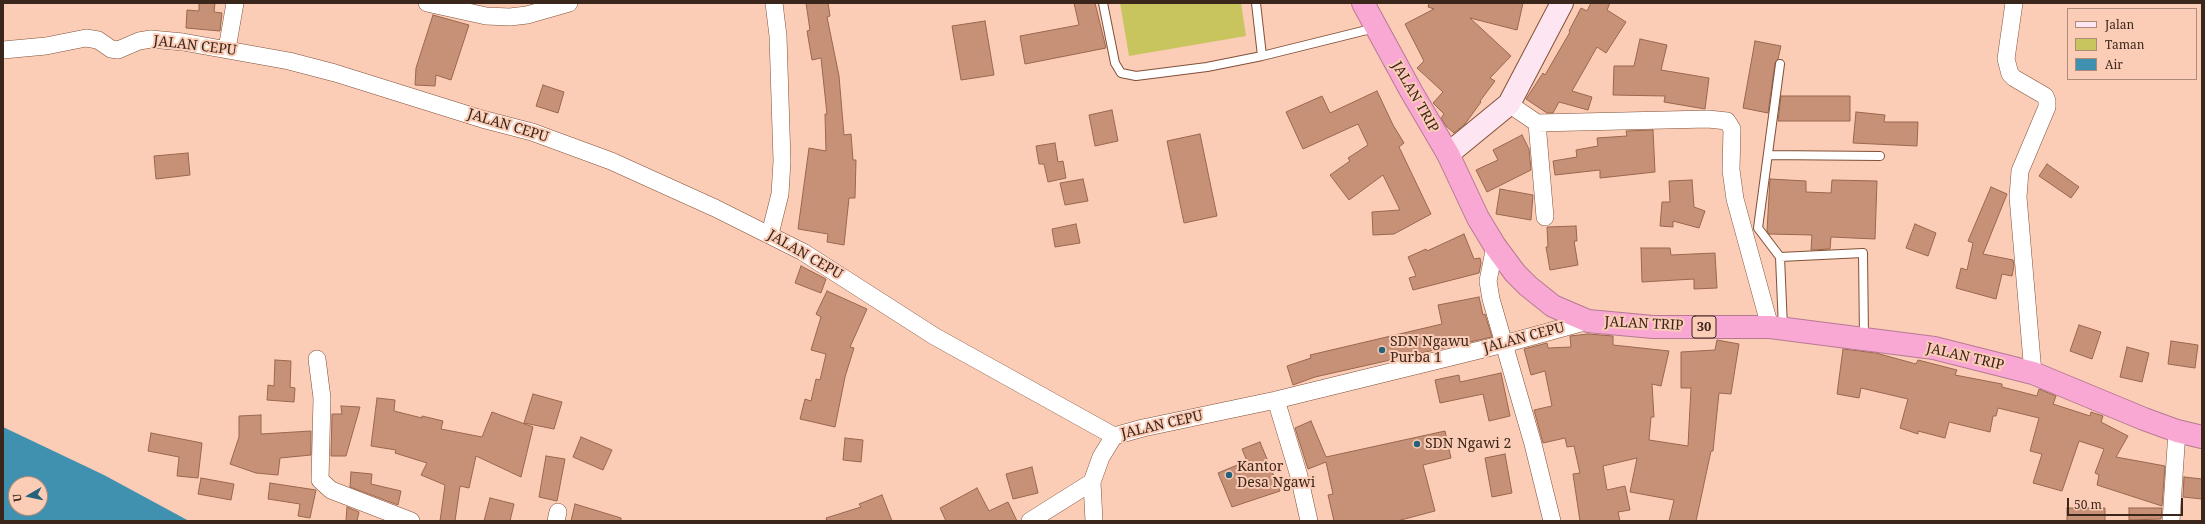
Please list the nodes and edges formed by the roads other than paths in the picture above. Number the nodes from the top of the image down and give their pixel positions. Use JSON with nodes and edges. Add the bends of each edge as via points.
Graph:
{"nodes":[{"id":1,"x":235,"y":3,"type":"edge"},
{"id":2,"x":427,"y":3,"type":"edge"},
{"id":3,"x":569,"y":3,"type":"edge"},
{"id":4,"x":774,"y":3,"type":"edge"},
{"id":5,"x":1103,"y":3,"type":"edge"},
{"id":6,"x":1256,"y":3,"type":"edge"},
{"id":7,"x":1363,"y":3,"type":"edge"},
{"id":8,"x":1562,"y":3,"type":"edge"},
{"id":9,"x":2014,"y":3,"type":"edge"},
{"id":10,"x":1376,"y":28,"type":"junction"},
{"id":11,"x":227,"y":49,"type":"junction"},
{"id":12,"x":3,"y":50,"type":"edge"},
{"id":13,"x":1262,"y":56,"type":"junction"},
{"id":14,"x":1780,"y":64,"type":"dead end"},
{"id":15,"x":1509,"y":104,"type":"junction"},
{"id":16,"x":1537,"y":123,"type":"junction"},
{"id":17,"x":1448,"y":154,"type":"junction"},
{"id":18,"x":1768,"y":155,"type":"junction"},
{"id":19,"x":1880,"y":156,"type":"dead end"},
{"id":20,"x":1545,"y":217,"type":"dead end"},
{"id":21,"x":770,"y":234,"type":"junction"},
{"id":22,"x":1495,"y":246,"type":"junction"},
{"id":23,"x":1780,"y":257,"type":"junction"},
{"id":24,"x":1588,"y":321,"type":"junction"},
{"id":25,"x":1776,"y":328,"type":"junction"},
{"id":26,"x":1864,"y":339,"type":"junction"},
{"id":27,"x":1504,"y":344,"type":"junction"},
{"id":28,"x":317,"y":359,"type":"dead end"},
{"id":29,"x":2033,"y":373,"type":"junction"},
{"id":30,"x":1276,"y":400,"type":"junction"},
{"id":31,"x":2177,"y":431,"type":"junction"},
{"id":32,"x":1114,"y":436,"type":"junction"},
{"id":33,"x":2202,"y":437,"type":"edge"},
{"id":34,"x":1092,"y":482,"type":"junction"},
{"id":35,"x":411,"y":521,"type":"edge"},
{"id":36,"x":1030,"y":521,"type":"edge"},
{"id":37,"x":1094,"y":521,"type":"edge"},
{"id":38,"x":1309,"y":521,"type":"edge"},
{"id":39,"x":1552,"y":521,"type":"edge"},
{"id":40,"x":2171,"y":521,"type":"edge"}],
"edges":[{"from":1,"to":11,"type":"street"},
{"from":2,"to":3,"type":"street","via":[[486,16],[527,14]]},
{"from":4,"to":21,"type":"street","via":[[778,36],[782,161],[780,194]]},
{"from":5,"to":13,"type":"lane","via":[[1115,63],[1122,74],[1136,76],[1207,67]]},
{"from":6,"to":13,"type":"lane"},
{"from":7,"to":10,"type":"highway","name":"JALAN TRIP","number":"30"},
{"from":8,"to":15,"type":"main road"},
{"from":9,"to":29,"type":"street","via":[[2006,60],[2010,74],[2045,96],[2047,101],[2047,107],[2020,171],[2018,197]]},
{"from":10,"to":13,"type":"lane"},
{"from":10,"to":17,"type":"highway","name":"JALAN TRIP","number":"30"},
{"from":11,"to":12,"type":"street","name":"JALAN CEPU","via":[[151,39],[139,41],[125,48],[111,49],[98,40],[86,38],[46,46]]},
{"from":11,"to":21,"type":"street","name":"JALAN CEPU","via":[[335,73],[532,132],[611,161]]},
{"from":14,"to":18,"type":"lane"},
{"from":15,"to":16,"type":"street"},
{"from":15,"to":17,"type":"main road"},
{"from":16,"to":20,"type":"street"},
{"from":16,"to":25,"type":"street","via":[[1708,119],[1727,121],[1732,129],[1731,170],[1735,199]]},
{"from":17,"to":22,"type":"highway","name":"JALAN TRIP","number":"30","via":[[1478,218]]},
{"from":18,"to":19,"type":"lane"},
{"from":18,"to":23,"type":"lane","via":[[1758,228]]},
{"from":21,"to":32,"type":"street","name":"JALAN CEPU","via":[[934,336]]},
{"from":22,"to":24,"type":"highway","name":"JALAN TRIP","number":"30","via":[[1528,286],[1554,306]]},
{"from":22,"to":27,"type":"street","via":[[1488,281]]},
{"from":23,"to":25,"type":"lane"},
{"from":23,"to":26,"type":"lane","via":[[1863,253]]},
{"from":24,"to":25,"type":"highway","name":"JALAN TRIP","number":"30","via":[[1653,327]]},
{"from":24,"to":27,"type":"street","name":"JALAN CEPU"},
{"from":25,"to":26,"type":"highway","name":"JALAN TRIP","number":"30"},
{"from":26,"to":29,"type":"highway","name":"JALAN TRIP","number":"30","via":[[1934,348]]},
{"from":27,"to":30,"type":"street","name":"JALAN CEPU"},
{"from":27,"to":39,"type":"street"},
{"from":28,"to":35,"type":"street","via":[[322,398],[320,480],[331,490]]},
{"from":29,"to":31,"type":"highway","name":"JALAN TRIP","number":"30","via":[[2102,403]]},
{"from":30,"to":32,"type":"street","name":"JALAN CEPU"},
{"from":30,"to":38,"type":"street","via":[[1299,476]]},
{"from":31,"to":33,"type":"highway","name":"JALAN TRIP","number":"30"},
{"from":31,"to":40,"type":"street"},
{"from":32,"to":34,"type":"street","via":[[1101,457]]},
{"from":34,"to":36,"type":"street"},
{"from":34,"to":37,"type":"street"}]}
